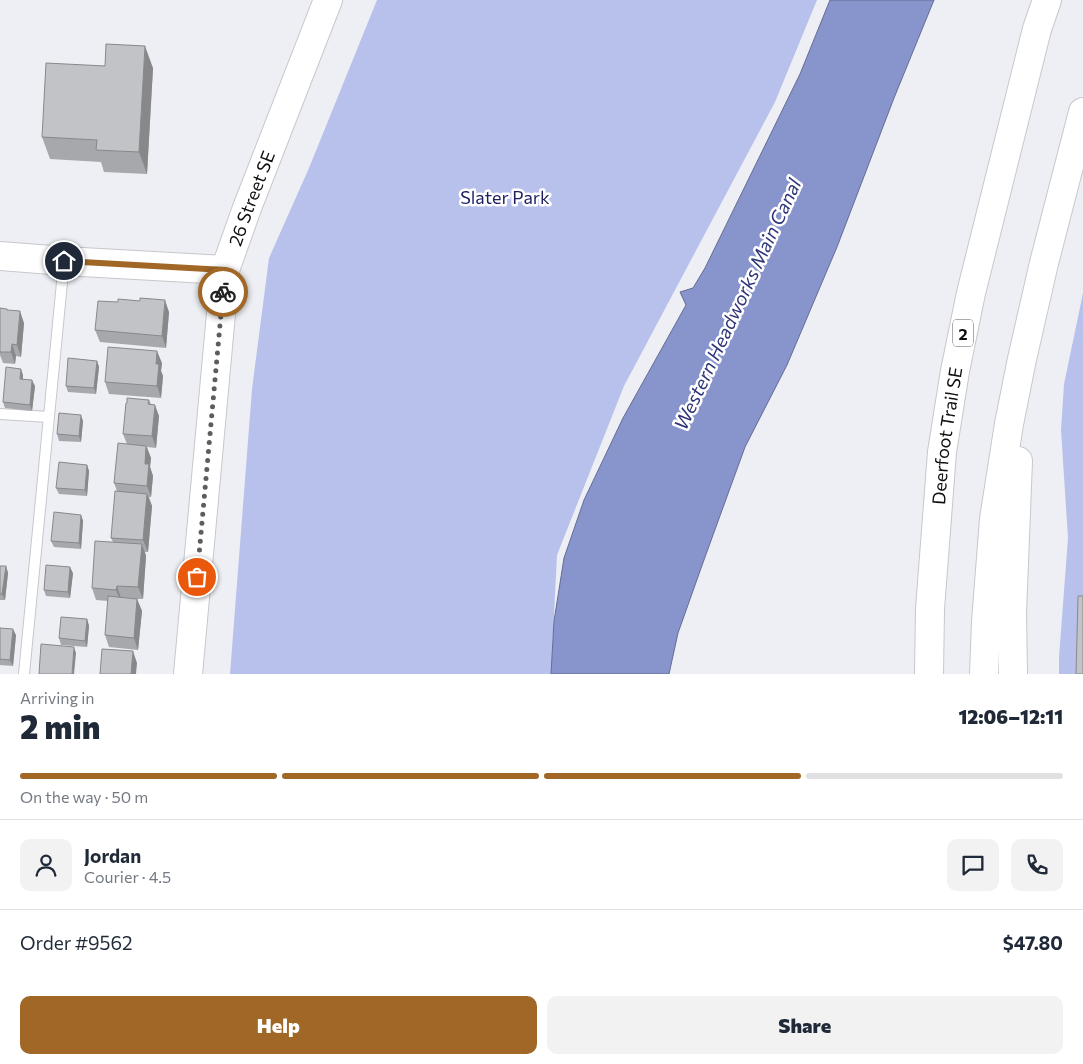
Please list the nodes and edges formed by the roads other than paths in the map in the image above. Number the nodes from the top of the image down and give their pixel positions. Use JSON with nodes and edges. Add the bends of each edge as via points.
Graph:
{"nodes":[{"id":1,"x":328,"y":0,"type":"edge"},
{"id":2,"x":1047,"y":0,"type":"edge"},
{"id":3,"x":1083,"y":112,"type":"edge"},
{"id":4,"x":0,"y":256,"type":"edge"},
{"id":5,"x":64,"y":261,"type":"junction"},
{"id":6,"x":225,"y":270,"type":"junction"},
{"id":7,"x":1022,"y":359,"type":"junction"},
{"id":8,"x":0,"y":414,"type":"edge"},
{"id":9,"x":49,"y":417,"type":"junction"},
{"id":10,"x":24,"y":674,"type":"edge"},
{"id":11,"x":188,"y":674,"type":"edge"},
{"id":12,"x":929,"y":674,"type":"edge"},
{"id":13,"x":984,"y":674,"type":"edge"},
{"id":14,"x":1013,"y":674,"type":"edge"}],
"edges":[{"from":1,"to":6,"type":"main road","name":"26 Street SE"},
{"from":2,"to":12,"type":"main road","name":"Deerfoot Trail SE","number":"2","via":[[971,293],[955,371],[942,452],[930,608]]},
{"from":3,"to":7,"type":"main road"},
{"from":4,"to":5,"type":"main road"},
{"from":5,"to":6,"type":"main road"},
{"from":5,"to":9,"type":"lane"},
{"from":6,"to":11,"type":"main road","name":"26 Street SE"},
{"from":7,"to":13,"type":"main road","via":[[994,519]]},
{"from":7,"to":14,"type":"main road","via":[[1012,613]]},
{"from":8,"to":9,"type":"lane"},
{"from":9,"to":10,"type":"lane"}]}
